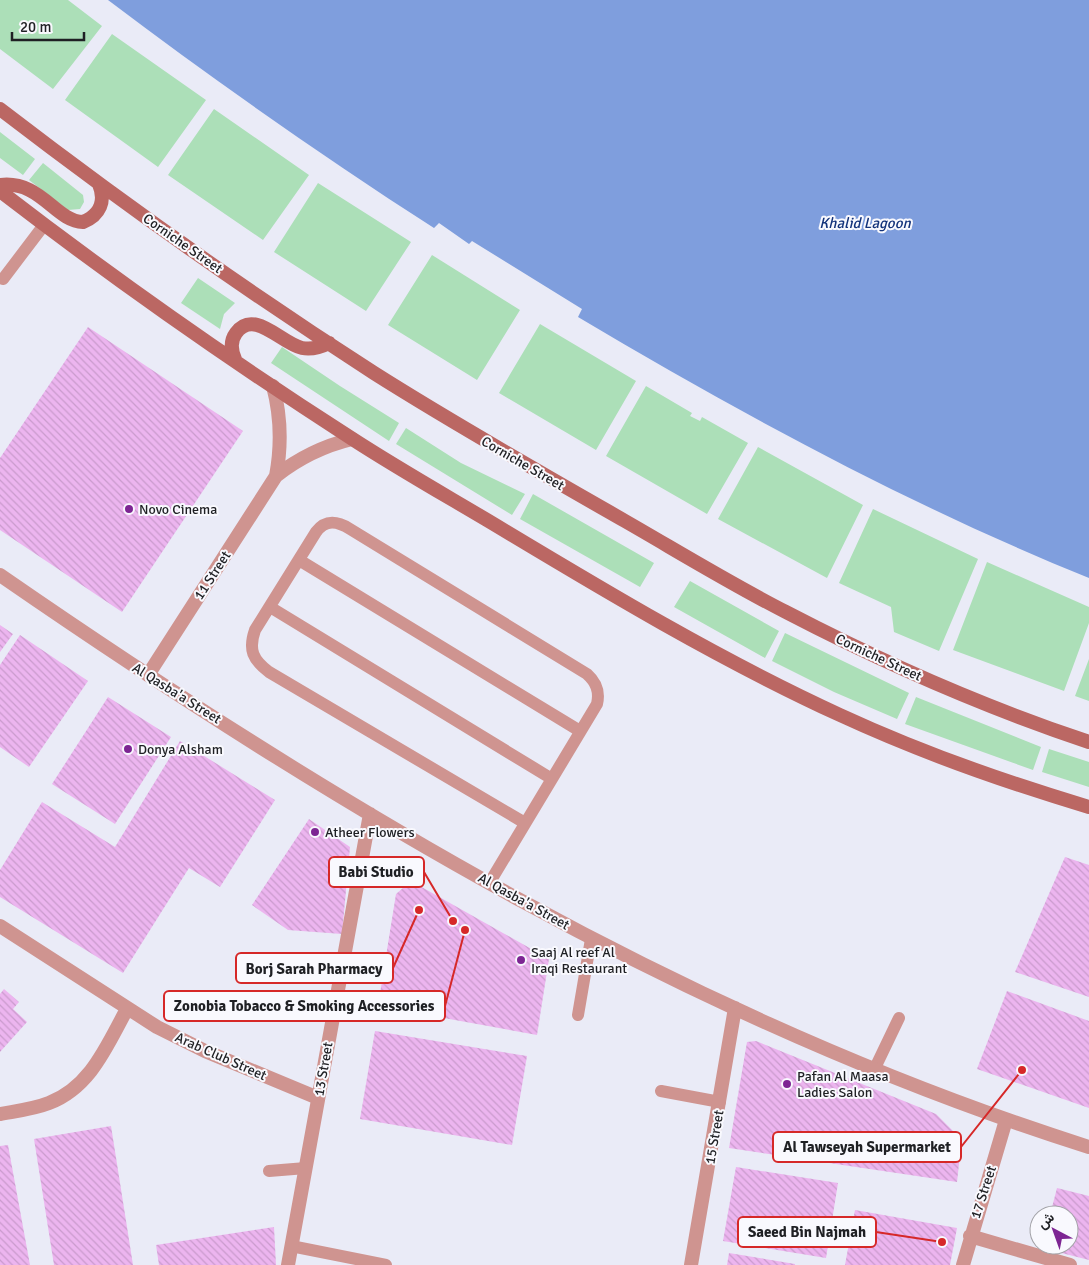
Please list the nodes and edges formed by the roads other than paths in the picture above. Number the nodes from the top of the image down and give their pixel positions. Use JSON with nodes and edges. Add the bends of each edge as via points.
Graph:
{"nodes":[{"id":1,"x":0,"y":109,"type":"edge"},
{"id":2,"x":99,"y":184,"type":"junction"},
{"id":3,"x":0,"y":185,"type":"edge"},
{"id":4,"x":0,"y":191,"type":"edge"},
{"id":5,"x":44,"y":225,"type":"junction"},
{"id":6,"x":3,"y":279,"type":"dead end"},
{"id":7,"x":329,"y":343,"type":"junction"},
{"id":8,"x":234,"y":359,"type":"junction"},
{"id":9,"x":272,"y":386,"type":"junction"},
{"id":10,"x":352,"y":439,"type":"junction"},
{"id":11,"x":276,"y":476,"type":"junction"},
{"id":12,"x":299,"y":560,"type":"junction"},
{"id":13,"x":0,"y":575,"type":"edge"},
{"id":14,"x":270,"y":607,"type":"junction"},
{"id":15,"x":148,"y":675,"type":"junction"},
{"id":16,"x":580,"y":731,"type":"junction"},
{"id":17,"x":1089,"y":742,"type":"edge"},
{"id":18,"x":552,"y":779,"type":"junction"},
{"id":19,"x":1089,"y":807,"type":"edge"},
{"id":20,"x":370,"y":814,"type":"junction"},
{"id":21,"x":525,"y":823,"type":"junction"},
{"id":22,"x":490,"y":882,"type":"junction"},
{"id":23,"x":0,"y":926,"type":"edge"},
{"id":24,"x":591,"y":939,"type":"junction"},
{"id":25,"x":735,"y":1008,"type":"junction"},
{"id":26,"x":127,"y":1009,"type":"junction"},
{"id":27,"x":578,"y":1015,"type":"dead end"},
{"id":28,"x":899,"y":1018,"type":"dead end"},
{"id":29,"x":875,"y":1068,"type":"junction"},
{"id":30,"x":661,"y":1092,"type":"dead end"},
{"id":31,"x":318,"y":1098,"type":"junction"},
{"id":32,"x":720,"y":1102,"type":"junction"},
{"id":33,"x":0,"y":1114,"type":"edge"},
{"id":34,"x":1006,"y":1120,"type":"junction"},
{"id":35,"x":1089,"y":1147,"type":"edge"},
{"id":36,"x":306,"y":1168,"type":"junction"},
{"id":37,"x":269,"y":1171,"type":"dead end"},
{"id":38,"x":970,"y":1236,"type":"junction"},
{"id":39,"x":291,"y":1246,"type":"junction"},
{"id":40,"x":288,"y":1265,"type":"edge"},
{"id":41,"x":386,"y":1265,"type":"edge"},
{"id":42,"x":691,"y":1265,"type":"edge"},
{"id":43,"x":962,"y":1265,"type":"edge"},
{"id":44,"x":1070,"y":1265,"type":"edge"}],
"edges":[{"from":1,"to":2,"type":"main road","name":"Corniche Street"},
{"from":2,"to":3,"type":"main road","via":[[103,193],[100,208],[83,222],[70,218],[25,187]]},
{"from":2,"to":7,"type":"main road","name":"Corniche Street"},
{"from":4,"to":5,"type":"main road"},
{"from":5,"to":6,"type":"lane"},
{"from":5,"to":8,"type":"main road"},
{"from":7,"to":8,"type":"main road","via":[[316,348],[302,348],[263,326],[249,325],[236,332],[233,338]]},
{"from":7,"to":17,"type":"main road","name":"Corniche Street","via":[[504,452],[784,611],[949,690]]},
{"from":8,"to":9,"type":"main road"},
{"from":9,"to":10,"type":"main road"},
{"from":9,"to":11,"type":"street","name":"11 Street","via":[[278,403],[281,439]]},
{"from":10,"to":11,"type":"street","name":"11 Street","via":[[320,449]]},
{"from":10,"to":19,"type":"main road","via":[[596,585],[798,696],[934,754],[1034,791]]},
{"from":11,"to":15,"type":"street","name":"11 Street"},
{"from":12,"to":14,"type":"lane"},
{"from":12,"to":16,"type":"lane"},
{"from":12,"to":16,"type":"lane","via":[[324,524],[337,522],[359,534],[591,678],[597,687],[598,698]]},
{"from":13,"to":15,"type":"street","name":"Al Qasba'a Street"},
{"from":14,"to":18,"type":"lane"},
{"from":14,"to":21,"type":"lane","via":[[255,630],[251,646],[262,667]]},
{"from":15,"to":20,"type":"street","name":"Al Qasba'a Street"},
{"from":16,"to":18,"type":"lane"},
{"from":18,"to":21,"type":"lane"},
{"from":20,"to":22,"type":"street","name":"Al Qasba'a Street"},
{"from":20,"to":31,"type":"street","name":"13 Street"},
{"from":21,"to":22,"type":"lane"},
{"from":22,"to":24,"type":"street","name":"Al Qasba'a Street"},
{"from":23,"to":26,"type":"street","name":"Arab Club Street"},
{"from":24,"to":25,"type":"street","name":"Al Qasba'a Street"},
{"from":24,"to":27,"type":"lane"},
{"from":25,"to":29,"type":"street","name":"Al Qasba'a Street"},
{"from":25,"to":32,"type":"street","name":"15 Street"},
{"from":26,"to":31,"type":"street","name":"Arab Club Street","via":[[205,1051]]},
{"from":26,"to":33,"type":"street","via":[[93,1069],[74,1089],[50,1103]]},
{"from":28,"to":29,"type":"lane"},
{"from":29,"to":34,"type":"street","name":"Al Qasba'a Street"},
{"from":30,"to":32,"type":"lane"},
{"from":31,"to":36,"type":"street","name":"13 Street"},
{"from":32,"to":42,"type":"street","name":"15 Street"},
{"from":34,"to":35,"type":"street","name":"Al Qasba'a Street"},
{"from":34,"to":38,"type":"street","name":"17 Street"},
{"from":36,"to":37,"type":"lane"},
{"from":36,"to":39,"type":"street","name":"13 Street"},
{"from":38,"to":43,"type":"street","name":"17 Street"},
{"from":38,"to":44,"type":"street"},
{"from":39,"to":40,"type":"street","name":"13 Street"},
{"from":39,"to":41,"type":"lane"}]}
